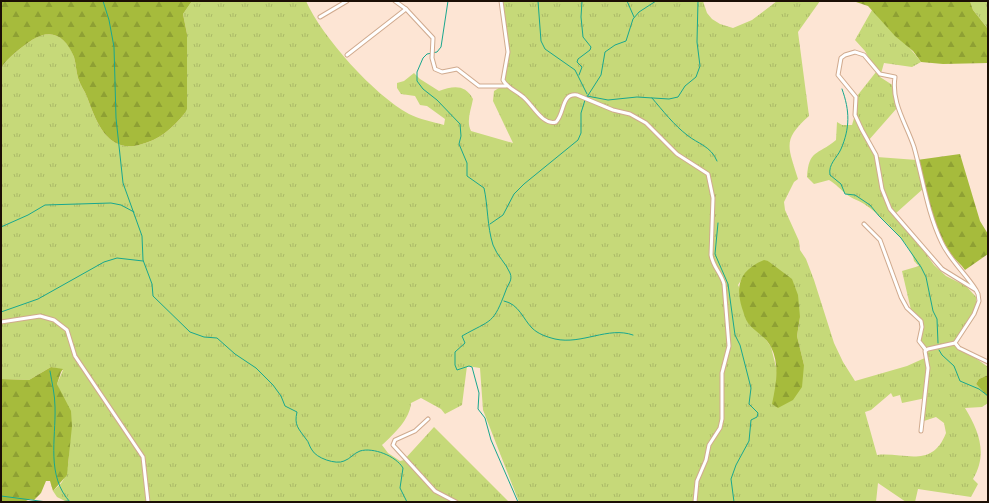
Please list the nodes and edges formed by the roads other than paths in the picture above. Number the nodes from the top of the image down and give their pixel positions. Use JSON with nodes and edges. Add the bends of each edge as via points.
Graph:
{"nodes":[{"id":1,"x":347,"y":1,"type":"edge"},
{"id":2,"x":395,"y":1,"type":"edge"},
{"id":3,"x":501,"y":1,"type":"edge"},
{"id":4,"x":406,"y":9,"type":"junction"},
{"id":5,"x":320,"y":17,"type":"dead end"},
{"id":6,"x":347,"y":55,"type":"dead end"},
{"id":7,"x":508,"y":87,"type":"junction"},
{"id":8,"x":864,"y":224,"type":"dead end"},
{"id":9,"x":976,"y":290,"type":"junction"},
{"id":10,"x":1,"y":322,"type":"edge"},
{"id":11,"x":955,"y":343,"type":"junction"},
{"id":12,"x":926,"y":350,"type":"junction"},
{"id":13,"x":988,"y":362,"type":"edge"},
{"id":14,"x":428,"y":419,"type":"dead end"},
{"id":15,"x":921,"y":431,"type":"dead end"},
{"id":16,"x":148,"y":502,"type":"edge"},
{"id":17,"x":456,"y":502,"type":"edge"},
{"id":18,"x":694,"y":502,"type":"edge"}],
"edges":[{"from":1,"to":5,"type":"street"},
{"from":2,"to":4,"type":"street"},
{"from":3,"to":7,"type":"street","via":[[508,52],[503,76]]},
{"from":4,"to":6,"type":"street"},
{"from":4,"to":7,"type":"street","via":[[433,38],[432,58],[435,69],[442,72],[457,69],[479,86]]},
{"from":7,"to":18,"type":"street","via":[[523,96],[552,123],[559,120],[565,100],[571,94],[630,114],[652,128],[677,154],[708,174],[713,198],[711,255],[724,284],[729,349],[723,363],[721,424],[709,445],[695,486]]},
{"from":8,"to":12,"type":"street","via":[[883,244],[901,297],[907,308],[921,321],[919,341]]},
{"from":9,"to":9,"type":"street","via":[[947,252],[938,235],[912,141],[895,100],[895,77],[880,74],[861,53],[845,55],[839,63],[838,75],[856,96],[856,114],[876,155],[882,189],[890,209],[942,269]]},
{"from":9,"to":11,"type":"street","via":[[979,297],[977,308]]},
{"from":10,"to":16,"type":"street","via":[[40,316],[54,320],[67,330],[75,356],[143,457]]},
{"from":11,"to":12,"type":"street"},
{"from":11,"to":13,"type":"street","via":[[959,348]]},
{"from":12,"to":15,"type":"street","via":[[928,368]]},
{"from":14,"to":17,"type":"street","via":[[415,431],[396,440],[393,445],[435,491]]}]}
